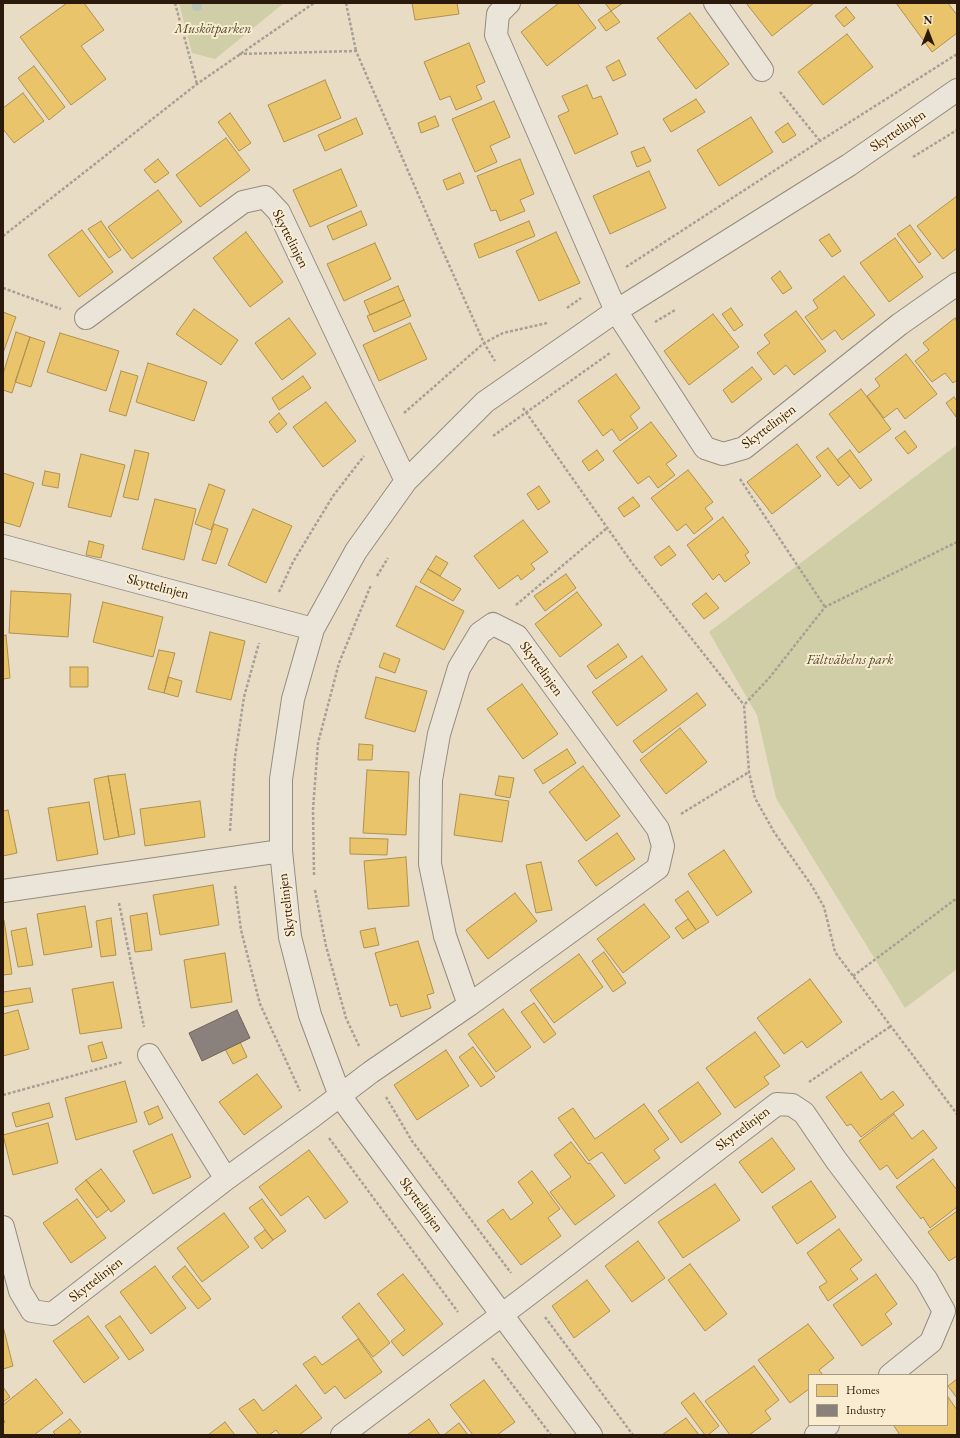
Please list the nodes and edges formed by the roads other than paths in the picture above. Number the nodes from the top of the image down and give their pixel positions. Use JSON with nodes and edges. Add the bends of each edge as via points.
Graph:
{"nodes":[{"id":1,"x":509,"y":3,"type":"edge"},
{"id":2,"x":715,"y":3,"type":"edge"},
{"id":3,"x":762,"y":70,"type":"road end"},
{"id":4,"x":957,"y":90,"type":"edge"},
{"id":5,"x":957,"y":284,"type":"edge"},
{"id":6,"x":616,"y":311,"type":"junction"},
{"id":7,"x":86,"y":318,"type":"road end"},
{"id":8,"x":406,"y":481,"type":"junction"},
{"id":9,"x":3,"y":546,"type":"edge"},
{"id":10,"x":313,"y":629,"type":"junction"},
{"id":11,"x":281,"y":851,"type":"junction"},
{"id":12,"x":3,"y":891,"type":"edge"},
{"id":13,"x":469,"y":1005,"type":"junction"},
{"id":14,"x":149,"y":1055,"type":"road end"},
{"id":15,"x":340,"y":1096,"type":"junction"},
{"id":16,"x":226,"y":1178,"type":"junction"},
{"id":17,"x":3,"y":1227,"type":"edge"},
{"id":18,"x":501,"y":1315,"type":"junction"},
{"id":19,"x":891,"y":1374,"type":"edge"},
{"id":20,"x":827,"y":1426,"type":"edge"},
{"id":21,"x":342,"y":1435,"type":"edge"},
{"id":22,"x":591,"y":1435,"type":"edge"},
{"id":23,"x":816,"y":1435,"type":"edge"}],
"edges":[{"from":1,"to":6,"type":"street","name":"Skyttelinjen","via":[[498,14],[496,34]]},
{"from":2,"to":3,"type":"street"},
{"from":4,"to":6,"type":"street","name":"Skyttelinjen","via":[[848,165]]},
{"from":5,"to":6,"type":"street","name":"Skyttelinjen","via":[[900,324],[744,448],[723,454],[706,448]]},
{"from":6,"to":8,"type":"street","name":"Skyttelinjen","via":[[485,402]]},
{"from":7,"to":8,"type":"street","name":"Skyttelinjen","via":[[243,202],[265,197],[279,212]]},
{"from":8,"to":10,"type":"street","name":"Skyttelinjen","via":[[356,551]]},
{"from":9,"to":10,"type":"street","name":"Skyttelinjen"},
{"from":10,"to":11,"type":"street","name":"Skyttelinjen","via":[[293,699],[281,779]]},
{"from":11,"to":12,"type":"street"},
{"from":11,"to":15,"type":"street","name":"Skyttelinjen","via":[[290,937],[310,1015]]},
{"from":13,"to":13,"type":"street","name":"Skyttelinjen","via":[[658,868],[663,846],[658,829],[517,636],[493,624],[480,633],[460,668],[439,734],[431,780],[430,864],[445,936]]},
{"from":13,"to":15,"type":"street","name":"Skyttelinjen"},
{"from":14,"to":16,"type":"street"},
{"from":15,"to":16,"type":"street","name":"Skyttelinjen"},
{"from":15,"to":18,"type":"street","name":"Skyttelinjen"},
{"from":16,"to":17,"type":"street","name":"Skyttelinjen","via":[[52,1314],[32,1311],[20,1291]]},
{"from":18,"to":19,"type":"street","name":"Skyttelinjen","via":[[777,1104],[792,1105],[804,1113],[836,1160],[926,1279],[944,1311],[931,1342]]},
{"from":18,"to":21,"type":"street","name":"Skyttelinjen"},
{"from":18,"to":22,"type":"street","name":"Skyttelinjen"},
{"from":20,"to":23,"type":"street"}]}
